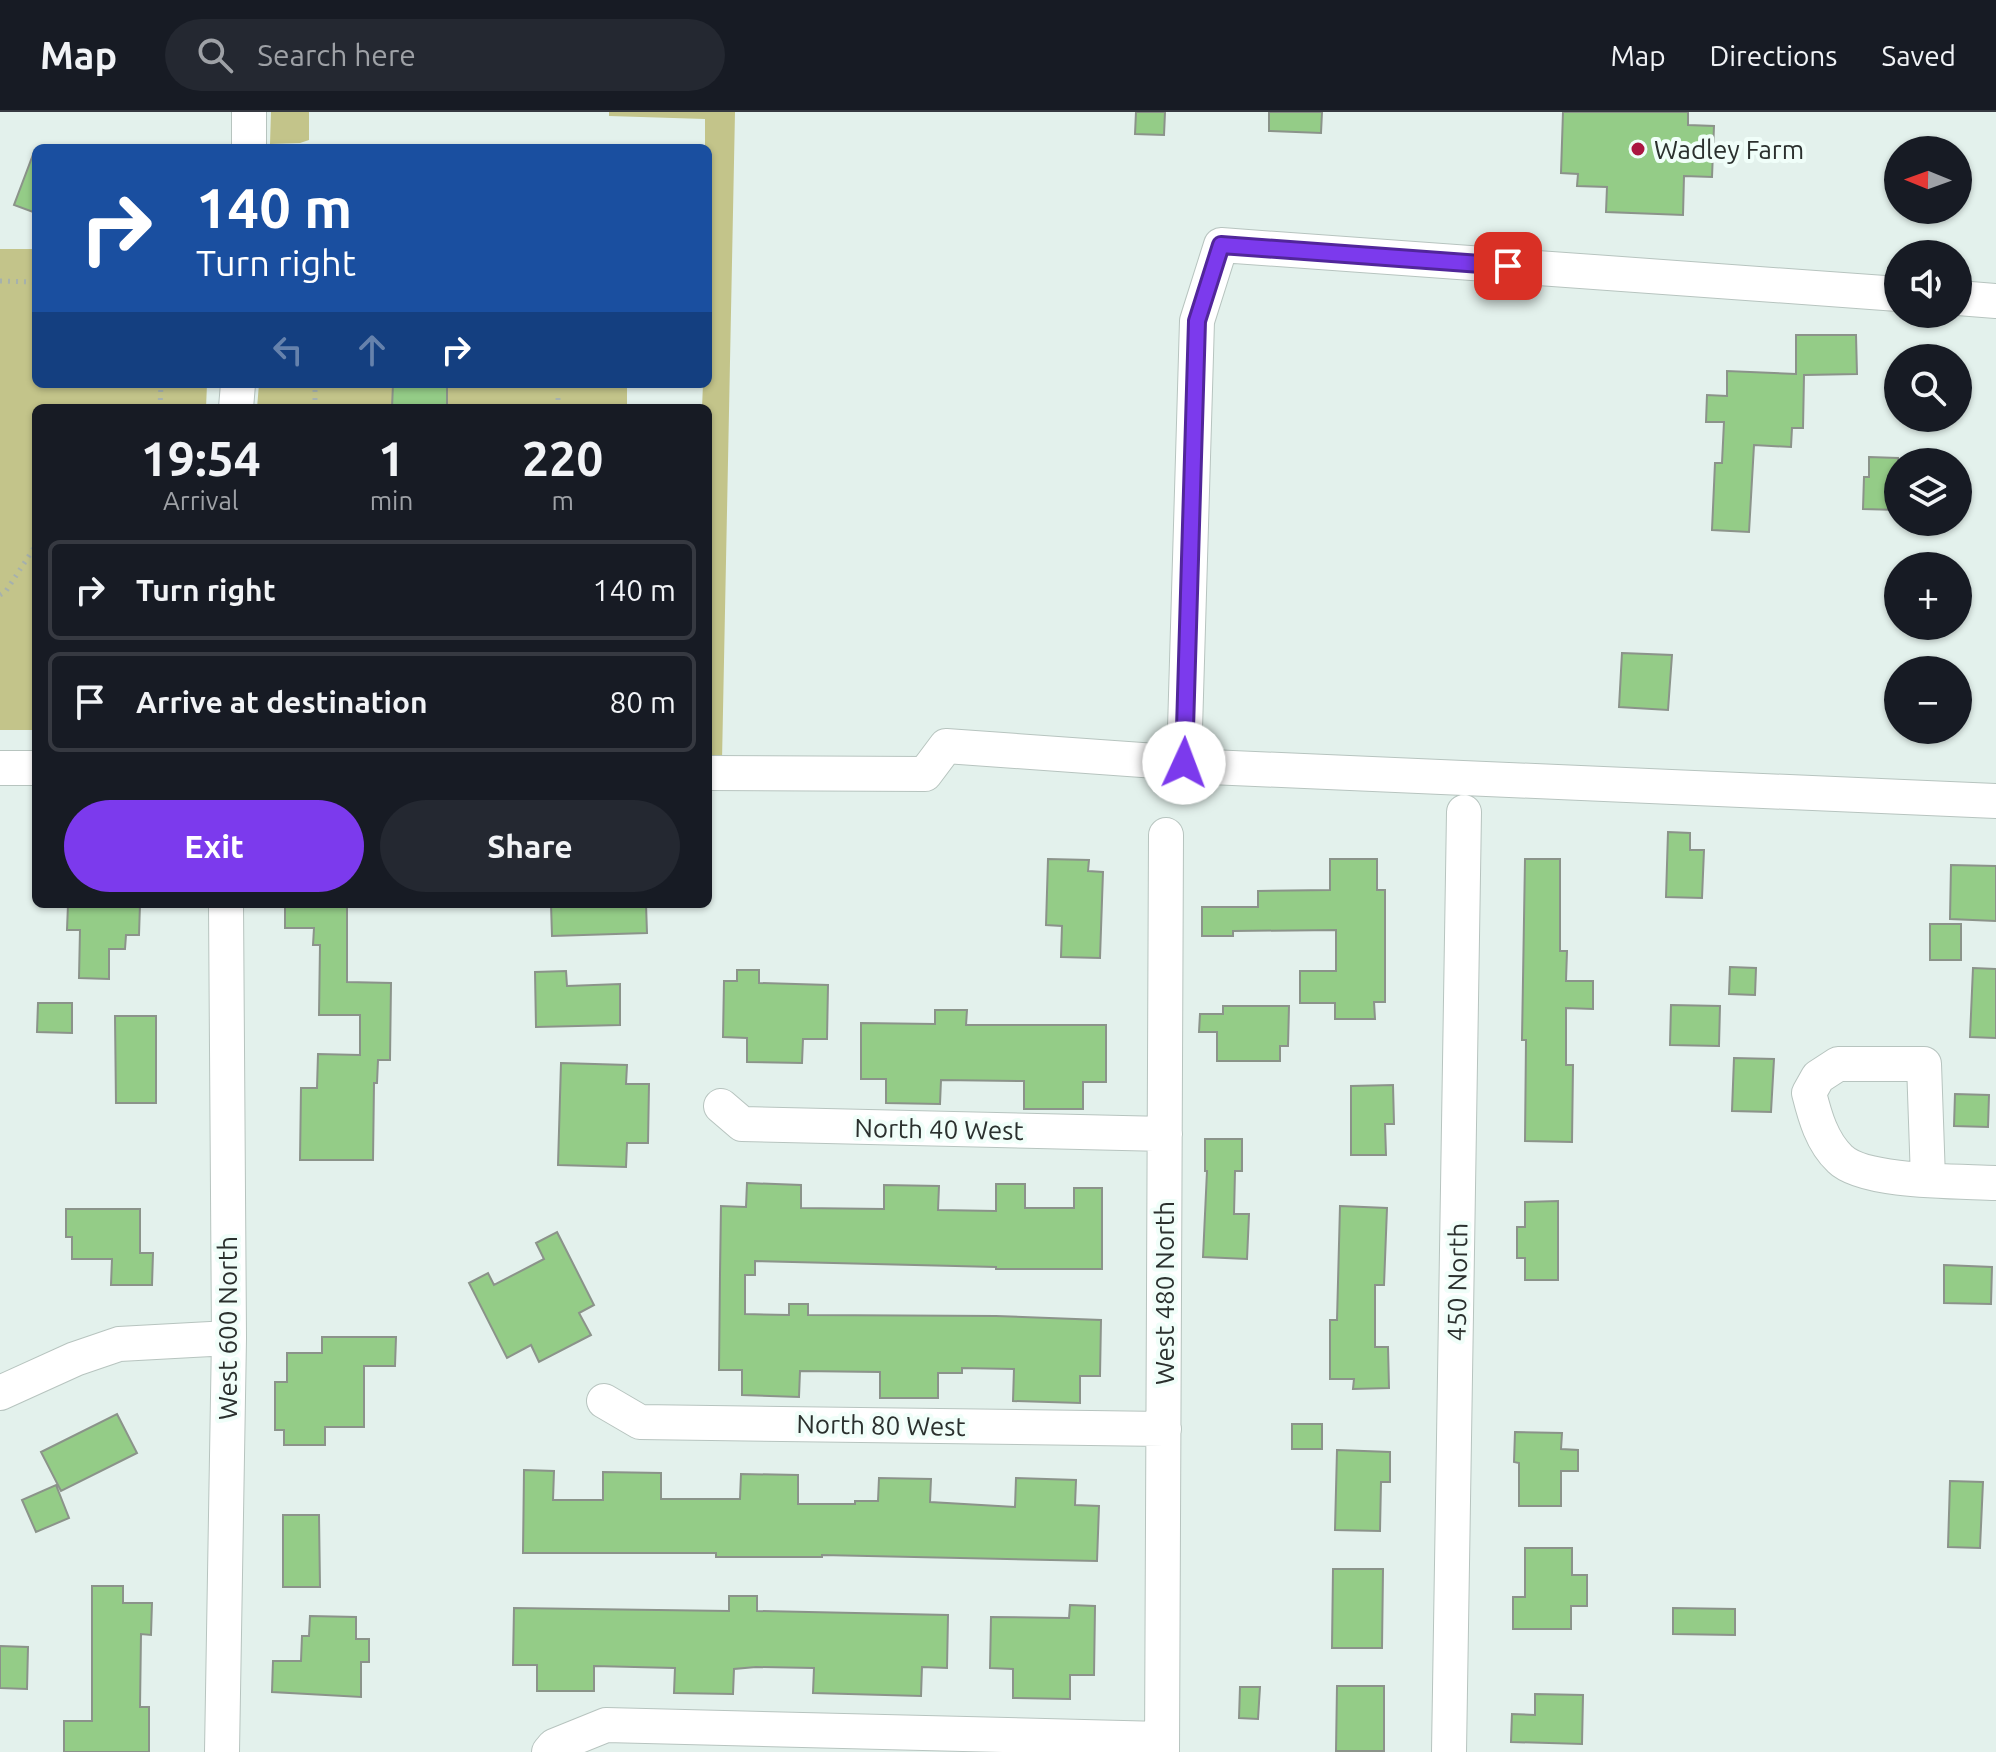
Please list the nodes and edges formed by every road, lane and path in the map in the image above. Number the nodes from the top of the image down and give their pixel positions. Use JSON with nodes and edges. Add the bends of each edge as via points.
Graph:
{"nodes":[{"id":1,"x":249,"y":112,"type":"edge"},
{"id":2,"x":249,"y":144,"type":"edge"},
{"id":3,"x":0,"y":281,"type":"edge"},
{"id":4,"x":32,"y":282,"type":"edge"},
{"id":5,"x":1884,"y":293,"type":"edge"},
{"id":6,"x":1972,"y":299,"type":"edge"},
{"id":7,"x":1996,"y":301,"type":"edge"},
{"id":8,"x":558,"y":397,"type":"dead end"},
{"id":9,"x":558,"y":404,"type":"edge"},
{"id":10,"x":32,"y":551,"type":"edge"},
{"id":11,"x":0,"y":595,"type":"edge"},
{"id":12,"x":1184,"y":763,"type":"junction"},
{"id":13,"x":0,"y":768,"type":"edge"},
{"id":14,"x":32,"y":768,"type":"edge"},
{"id":15,"x":712,"y":773,"type":"edge"},
{"id":16,"x":1996,"y":801,"type":"edge"},
{"id":17,"x":1464,"y":812,"type":"dead end"},
{"id":18,"x":1166,"y":835,"type":"dead end"},
{"id":19,"x":226,"y":908,"type":"edge"},
{"id":20,"x":721,"y":1106,"type":"dead end"},
{"id":21,"x":1165,"y":1134,"type":"junction"},
{"id":22,"x":1928,"y":1179,"type":"dead end"},
{"id":23,"x":1996,"y":1183,"type":"edge"},
{"id":24,"x":229,"y":1338,"type":"junction"},
{"id":25,"x":0,"y":1393,"type":"edge"},
{"id":26,"x":604,"y":1401,"type":"dead end"},
{"id":27,"x":1164,"y":1429,"type":"junction"},
{"id":28,"x":1162,"y":1746,"type":"edge"},
{"id":29,"x":552,"y":1749,"type":"edge"},
{"id":30,"x":222,"y":1752,"type":"edge"},
{"id":31,"x":1449,"y":1752,"type":"edge"}],
"edges":[{"from":1,"to":2,"type":"street"},
{"from":3,"to":4,"type":"path"},
{"from":5,"to":12,"type":"street","via":[[1221,245],[1197,321]]},
{"from":6,"to":7,"type":"street"},
{"from":8,"to":9,"type":"path"},
{"from":10,"to":11,"type":"path"},
{"from":12,"to":15,"type":"street","via":[[946,746],[925,774]]},
{"from":12,"to":16,"type":"street"},
{"from":13,"to":14,"type":"street"},
{"from":17,"to":31,"type":"street","name":"450 North"},
{"from":18,"to":21,"type":"street","name":"West 480 North"},
{"from":19,"to":24,"type":"street","name":"West 600 North"},
{"from":20,"to":21,"type":"street","name":"North 40 West","via":[[742,1124]]},
{"from":21,"to":27,"type":"street","name":"West 480 North"},
{"from":22,"to":23,"type":"street"},
{"from":24,"to":25,"type":"street","via":[[119,1344]]},
{"from":24,"to":30,"type":"street","name":"West 600 North"},
{"from":26,"to":27,"type":"street","name":"North 80 West","via":[[640,1422]]},
{"from":27,"to":28,"type":"street","name":"West 480 North"},
{"from":28,"to":29,"type":"street","via":[[606,1725]]}]}
